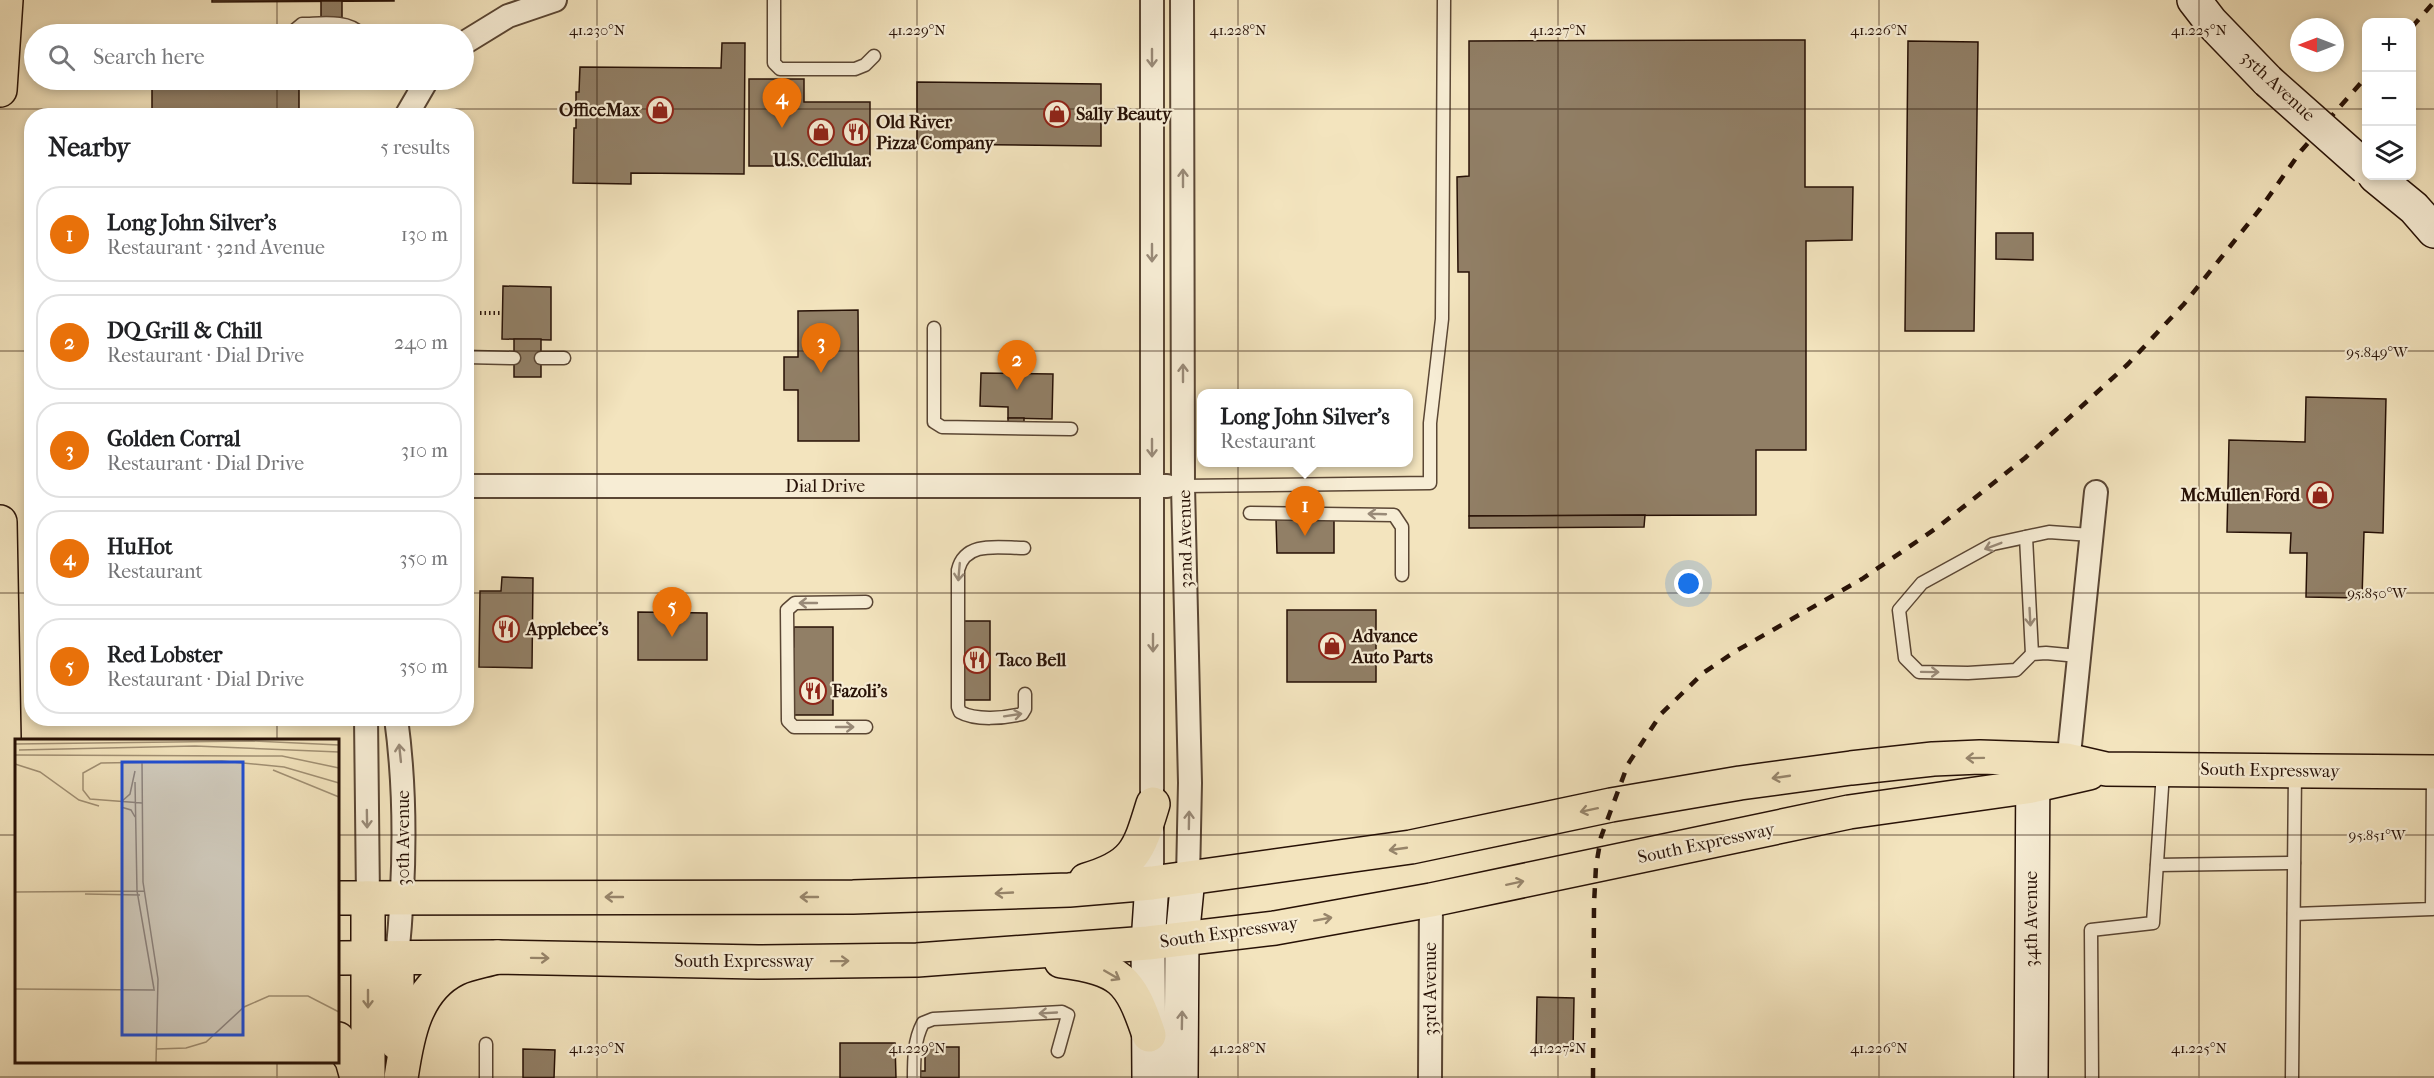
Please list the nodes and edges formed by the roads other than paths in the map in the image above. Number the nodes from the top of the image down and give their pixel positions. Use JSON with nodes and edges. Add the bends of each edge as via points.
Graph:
{"nodes":[{"id":1,"x":6,"y":0,"type":"edge"},
{"id":2,"x":555,"y":0,"type":"edge"},
{"id":3,"x":774,"y":0,"type":"edge"},
{"id":4,"x":1152,"y":0,"type":"edge"},
{"id":5,"x":1182,"y":0,"type":"edge"},
{"id":6,"x":1444,"y":0,"type":"edge"},
{"id":7,"x":2194,"y":0,"type":"edge"},
{"id":8,"x":302,"y":24,"type":"edge"},
{"id":9,"x":321,"y":24,"type":"edge"},
{"id":10,"x":321,"y":24,"type":"edge"},
{"id":11,"x":342,"y":24,"type":"edge"},
{"id":12,"x":474,"y":37,"type":"edge"},
{"id":13,"x":874,"y":56,"type":"dead end"},
{"id":14,"x":0,"y":90,"type":"edge"},
{"id":15,"x":421,"y":90,"type":"edge"},
{"id":16,"x":411,"y":108,"type":"edge"},
{"id":17,"x":2362,"y":164,"type":"edge"},
{"id":18,"x":2380,"y":180,"type":"edge"},
{"id":19,"x":2434,"y":231,"type":"edge"},
{"id":20,"x":934,"y":328,"type":"dead end"},
{"id":21,"x":474,"y":357,"type":"edge"},
{"id":22,"x":514,"y":358,"type":"dead end"},
{"id":23,"x":541,"y":358,"type":"dead end"},
{"id":24,"x":564,"y":358,"type":"dead end"},
{"id":25,"x":1071,"y":429,"type":"dead end"},
{"id":26,"x":474,"y":486,"type":"edge"},
{"id":27,"x":1152,"y":486,"type":"junction"},
{"id":28,"x":1184,"y":486,"type":"junction"},
{"id":29,"x":2096,"y":492,"type":"dead end"},
{"id":30,"x":1250,"y":513,"type":"dead end"},
{"id":31,"x":0,"y":522,"type":"edge"},
{"id":32,"x":2091,"y":535,"type":"junction"},
{"id":33,"x":2026,"y":537,"type":"junction"},
{"id":34,"x":1024,"y":548,"type":"dead end"},
{"id":35,"x":1402,"y":575,"type":"dead end"},
{"id":36,"x":866,"y":602,"type":"dead end"},
{"id":37,"x":2032,"y":654,"type":"junction"},
{"id":38,"x":2078,"y":656,"type":"junction"},
{"id":39,"x":1025,"y":694,"type":"dead end"},
{"id":40,"x":365,"y":726,"type":"edge"},
{"id":41,"x":397,"y":726,"type":"edge"},
{"id":42,"x":866,"y":727,"type":"dead end"},
{"id":43,"x":2163,"y":769,"type":"junction"},
{"id":44,"x":2067,"y":770,"type":"junction"},
{"id":45,"x":2295,"y":771,"type":"junction"},
{"id":46,"x":2434,"y":772,"type":"edge"},
{"id":47,"x":2033,"y":773,"type":"junction"},
{"id":48,"x":1153,"y":804,"type":"junction"},
{"id":49,"x":2294,"y":863,"type":"junction"},
{"id":50,"x":2157,"y":865,"type":"junction"},
{"id":51,"x":1188,"y":878,"type":"junction"},
{"id":52,"x":1152,"y":883,"type":"junction"},
{"id":53,"x":1047,"y":891,"type":"junction"},
{"id":54,"x":352,"y":898,"type":"edge"},
{"id":55,"x":403,"y":898,"type":"junction"},
{"id":56,"x":1431,"y":900,"type":"junction"},
{"id":57,"x":2294,"y":914,"type":"junction"},
{"id":58,"x":1182,"y":939,"type":"junction"},
{"id":59,"x":1148,"y":943,"type":"junction"},
{"id":60,"x":1015,"y":954,"type":"junction"},
{"id":61,"x":497,"y":957,"type":"junction"},
{"id":62,"x":368,"y":958,"type":"edge"},
{"id":63,"x":1149,"y":1035,"type":"junction"},
{"id":64,"x":339,"y":1040,"type":"edge"},
{"id":65,"x":486,"y":1044,"type":"dead end"},
{"id":66,"x":1058,"y":1051,"type":"dead end"},
{"id":67,"x":12,"y":1070,"type":"edge"},
{"id":68,"x":357,"y":1078,"type":"edge"},
{"id":69,"x":368,"y":1078,"type":"edge"},
{"id":70,"x":399,"y":1078,"type":"edge"},
{"id":71,"x":486,"y":1078,"type":"edge"},
{"id":72,"x":914,"y":1078,"type":"edge"},
{"id":73,"x":1149,"y":1078,"type":"edge"},
{"id":74,"x":1181,"y":1078,"type":"edge"},
{"id":75,"x":1430,"y":1078,"type":"edge"},
{"id":76,"x":2031,"y":1078,"type":"edge"},
{"id":77,"x":2092,"y":1078,"type":"edge"},
{"id":78,"x":2292,"y":1078,"type":"edge"}],
"edges":[{"from":1,"to":14,"type":"main road"},
{"from":2,"to":12,"type":"street","via":[[508,16]]},
{"from":3,"to":13,"type":"lane","via":[[774,63],[780,69],[855,69]]},
{"from":4,"to":27,"type":"street","name":"32nd Avenue","one_way":true},
{"from":28,"to":5,"type":"street","name":"32nd Avenue","one_way":true},
{"from":6,"to":28,"type":"lane","via":[[1442,319],[1430,423],[1430,483]]},
{"from":7,"to":17,"type":"street","name":"35th Avenue","bridge":true,"via":[[2268,81]]},
{"from":8,"to":10,"type":"lane"},
{"from":9,"to":11,"type":"lane"},
{"from":15,"to":16,"type":"street"},
{"from":18,"to":19,"type":"street","name":"35th Avenue"},
{"from":20,"to":25,"type":"lane","via":[[934,422],[942,428]]},
{"from":21,"to":22,"type":"lane"},
{"from":23,"to":24,"type":"lane"},
{"from":26,"to":27,"type":"street","name":"Dial Drive"},
{"from":27,"to":28,"type":"street","name":"Dial Drive"},
{"from":27,"to":48,"type":"street","name":"32nd Avenue","one_way":true},
{"from":51,"to":28,"type":"street","name":"32nd Avenue","one_way":true},
{"from":29,"to":32,"type":"street"},
{"from":35,"to":30,"type":"lane","one_way":true,"via":[[1402,527],[1394,515]]},
{"from":31,"to":67,"type":"main road","bridge":true},
{"from":32,"to":33,"type":"lane","via":[[2049,532]]},
{"from":32,"to":38,"type":"street"},
{"from":33,"to":37,"type":"lane","one_way":true},
{"from":33,"to":37,"type":"lane","one_way":true,"via":[[1993,544],[1922,583],[1899,610],[1905,658],[1919,672],[2016,670]]},
{"from":34,"to":39,"type":"lane","one_way":true,"via":[[979,549],[961,560],[958,707],[972,717],[1013,716],[1025,709]]},
{"from":36,"to":42,"type":"lane","one_way":true,"via":[[795,603],[787,610],[788,721],[794,727]]},
{"from":37,"to":38,"type":"lane"},
{"from":38,"to":44,"type":"street"},
{"from":40,"to":54,"type":"street","name":"30th Avenue","one_way":true},
{"from":55,"to":41,"type":"street","name":"30th Avenue","one_way":true,"via":[[402,775]]},
{"from":43,"to":44,"type":"main road","name":"South Expressway"},
{"from":43,"to":45,"type":"main road","name":"South Expressway"},
{"from":43,"to":50,"type":"lane"},
{"from":44,"to":47,"type":"main road","name":"South Expressway"},
{"from":45,"to":46,"type":"main road","name":"South Expressway"},
{"from":45,"to":49,"type":"lane"},
{"from":46,"to":57,"type":"lane","via":[[2432,909]]},
{"from":47,"to":51,"type":"main road","name":"South Expressway","one_way":true,"via":[[1980,758],[1933,759],[1740,783],[1611,805],[1411,847]]},
{"from":56,"to":47,"type":"main road","name":"South Expressway","one_way":true},
{"from":47,"to":76,"type":"street","name":"34th Avenue"},
{"from":48,"to":52,"type":"street","name":"32nd Avenue"},
{"from":48,"to":53,"type":"main road","via":[[1141,840],[1124,864],[1110,873]]},
{"from":49,"to":50,"type":"lane"},
{"from":49,"to":57,"type":"lane"},
{"from":50,"to":77,"type":"lane","via":[[2153,923],[2091,930]]},
{"from":51,"to":52,"type":"main road","name":"South Expressway"},
{"from":51,"to":58,"type":"street","name":"32nd Avenue"},
{"from":52,"to":53,"type":"main road","name":"South Expressway"},
{"from":52,"to":59,"type":"street","name":"32nd Avenue"},
{"from":53,"to":55,"type":"main road","name":"South Expressway","one_way":true,"via":[[853,897]]},
{"from":54,"to":55,"type":"main road","name":"South Expressway"},
{"from":54,"to":62,"type":"main road"},
{"from":55,"to":62,"type":"street","name":"30th Avenue"},
{"from":58,"to":56,"type":"main road","name":"South Expressway","one_way":true,"via":[[1275,928]]},
{"from":56,"to":75,"type":"street","name":"33rd Avenue"},
{"from":57,"to":78,"type":"lane"},
{"from":58,"to":59,"type":"main road","name":"South Expressway"},
{"from":74,"to":58,"type":"street","name":"32nd Avenue","one_way":true},
{"from":59,"to":60,"type":"main road","name":"South Expressway"},
{"from":59,"to":63,"type":"street","name":"32nd Avenue"},
{"from":61,"to":60,"type":"main road","name":"South Expressway","one_way":true,"via":[[758,962]]},
{"from":60,"to":63,"type":"main road","one_way":true,"via":[[1112,973],[1132,992]]},
{"from":61,"to":62,"type":"main road","name":"South Expressway"},
{"from":61,"to":70,"type":"main road","via":[[458,968],[428,991],[411,1027]]},
{"from":62,"to":69,"type":"main road","one_way":true},
{"from":62,"to":70,"type":"main road"},
{"from":63,"to":73,"type":"street","name":"32nd Avenue"},
{"from":64,"to":68,"type":"main road","via":[[352,1060]]},
{"from":65,"to":71,"type":"lane"},
{"from":66,"to":72,"type":"lane","one_way":true,"via":[[1068,1015],[1062,1012],[933,1019],[923,1023],[917,1034]]}]}
